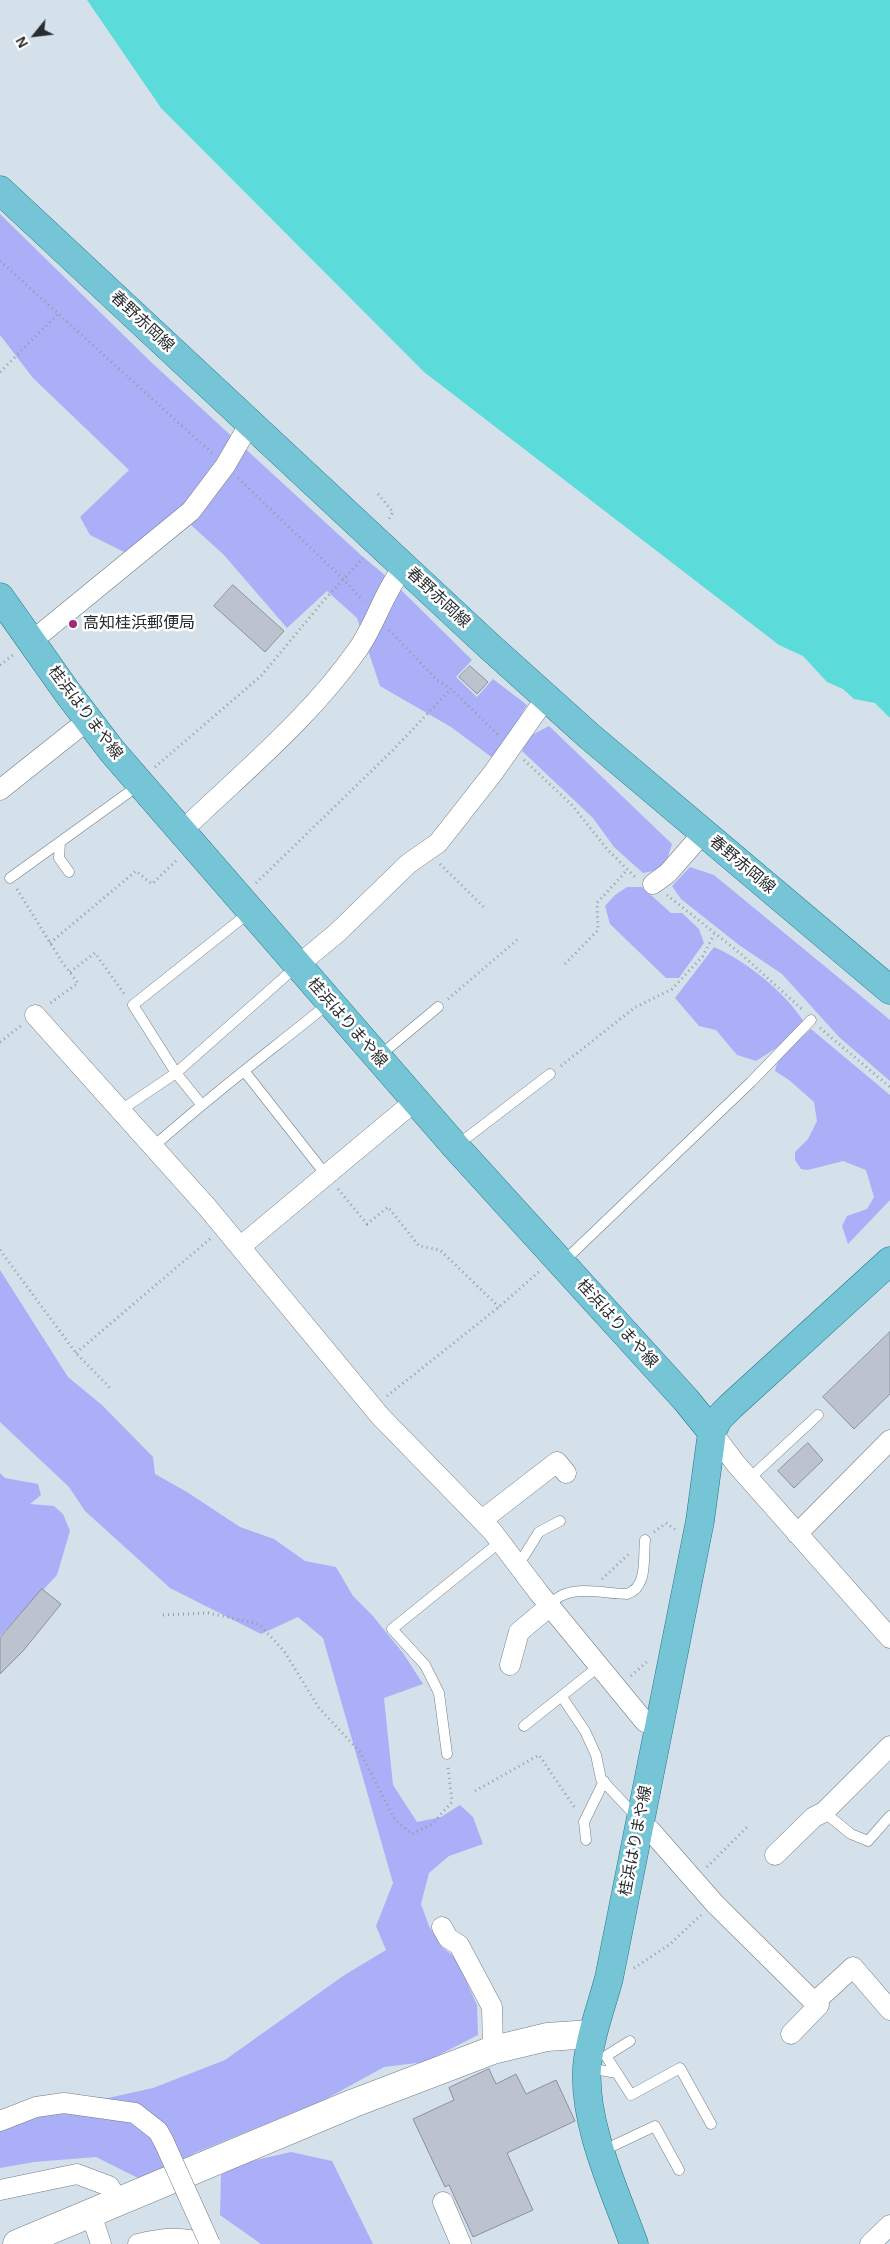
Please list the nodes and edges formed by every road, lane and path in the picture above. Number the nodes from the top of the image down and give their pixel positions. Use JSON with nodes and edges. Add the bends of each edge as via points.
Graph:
{"nodes":[{"id":1,"x":0,"y":190,"type":"edge"},
{"id":2,"x":0,"y":261,"type":"edge"},
{"id":3,"x":2,"y":266,"type":"edge"},
{"id":4,"x":58,"y":314,"type":"junction"},
{"id":5,"x":0,"y":372,"type":"edge"},
{"id":6,"x":250,"y":423,"type":"junction"},
{"id":7,"x":226,"y":466,"type":"junction"},
{"id":8,"x":378,"y":494,"type":"dead end"},
{"id":9,"x":389,"y":519,"type":"dead end"},
{"id":10,"x":363,"y":557,"type":"dead end"},
{"id":11,"x":404,"y":567,"type":"junction"},
{"id":12,"x":344,"y":580,"type":"junction"},
{"id":13,"x":0,"y":597,"type":"edge"},
{"id":14,"x":377,"y":618,"type":"junction"},
{"id":15,"x":32,"y":641,"type":"junction"},
{"id":16,"x":451,"y":689,"type":"junction"},
{"id":17,"x":546,"y":698,"type":"junction"},
{"id":18,"x":88,"y":720,"type":"junction"},
{"id":19,"x":511,"y":747,"type":"junction"},
{"id":20,"x":140,"y":784,"type":"junction"},
{"id":21,"x":0,"y":790,"type":"edge"},
{"id":22,"x":703,"y":833,"type":"junction"},
{"id":23,"x":187,"y":838,"type":"junction"},
{"id":24,"x":60,"y":842,"type":"junction"},
{"id":25,"x":427,"y":851,"type":"junction"},
{"id":26,"x":626,"y":870,"type":"junction"},
{"id":27,"x":68,"y":872,"type":"dead end"},
{"id":28,"x":10,"y":878,"type":"joint"},
{"id":29,"x":653,"y":884,"type":"junction"},
{"id":30,"x":244,"y":904,"type":"junction"},
{"id":31,"x":486,"y":909,"type":"dead end"},
{"id":32,"x":714,"y":934,"type":"junction"},
{"id":33,"x":518,"y":939,"type":"dead end"},
{"id":34,"x":50,"y":943,"type":"junction"},
{"id":35,"x":565,"y":964,"type":"dead end"},
{"id":36,"x":297,"y":966,"type":"junction"},
{"id":37,"x":70,"y":972,"type":"junction"},
{"id":38,"x":890,"y":990,"type":"edge"},
{"id":39,"x":329,"y":1003,"type":"junction"},
{"id":40,"x":133,"y":1005,"type":"junction"},
{"id":41,"x":438,"y":1007,"type":"joint"},
{"id":42,"x":35,"y":1015,"type":"junction"},
{"id":43,"x":811,"y":1020,"type":"junction"},
{"id":44,"x":0,"y":1042,"type":"edge"},
{"id":45,"x":377,"y":1057,"type":"junction"},
{"id":46,"x":245,"y":1072,"type":"junction"},
{"id":47,"x":176,"y":1073,"type":"junction"},
{"id":48,"x":550,"y":1074,"type":"joint"},
{"id":49,"x":890,"y":1087,"type":"edge"},
{"id":50,"x":415,"y":1101,"type":"junction"},
{"id":51,"x":201,"y":1104,"type":"junction"},
{"id":52,"x":121,"y":1110,"type":"junction"},
{"id":53,"x":455,"y":1146,"type":"junction"},
{"id":54,"x":153,"y":1147,"type":"junction"},
{"id":55,"x":326,"y":1175,"type":"junction"},
{"id":56,"x":224,"y":1227,"type":"junction"},
{"id":57,"x":240,"y":1247,"type":"junction"},
{"id":58,"x":0,"y":1250,"type":"edge"},
{"id":59,"x":559,"y":1260,"type":"junction"},
{"id":60,"x":890,"y":1261,"type":"edge"},
{"id":61,"x":499,"y":1307,"type":"junction"},
{"id":62,"x":76,"y":1353,"type":"junction"},
{"id":63,"x":111,"y":1389,"type":"dead end"},
{"id":64,"x":373,"y":1407,"type":"junction"},
{"id":65,"x":818,"y":1415,"type":"dead end"},
{"id":66,"x":712,"y":1432,"type":"junction"},
{"id":67,"x":890,"y":1440,"type":"edge"},
{"id":68,"x":566,"y":1473,"type":"dead end"},
{"id":69,"x":749,"y":1479,"type":"junction"},
{"id":70,"x":482,"y":1520,"type":"junction"},
{"id":71,"x":560,"y":1521,"type":"dead end"},
{"id":72,"x":797,"y":1534,"type":"junction"},
{"id":73,"x":645,"y":1540,"type":"dead end"},
{"id":74,"x":500,"y":1542,"type":"junction"},
{"id":75,"x":516,"y":1563,"type":"junction"},
{"id":76,"x":550,"y":1606,"type":"junction"},
{"id":77,"x":163,"y":1615,"type":"dead end"},
{"id":78,"x":890,"y":1638,"type":"edge"},
{"id":79,"x":675,"y":1645,"type":"junction"},
{"id":80,"x":510,"y":1665,"type":"dead end"},
{"id":81,"x":598,"y":1667,"type":"junction"},
{"id":82,"x":616,"y":1689,"type":"junction"},
{"id":83,"x":562,"y":1698,"type":"junction"},
{"id":84,"x":524,"y":1726,"type":"dead end"},
{"id":85,"x":658,"y":1727,"type":"junction"},
{"id":86,"x":890,"y":1746,"type":"edge"},
{"id":87,"x":447,"y":1754,"type":"joint"},
{"id":88,"x":604,"y":1781,"type":"junction"},
{"id":89,"x":475,"y":1791,"type":"dead end"},
{"id":90,"x":824,"y":1812,"type":"junction"},
{"id":91,"x":890,"y":1816,"type":"edge"},
{"id":92,"x":584,"y":1822,"type":"junction"},
{"id":93,"x":640,"y":1822,"type":"junction"},
{"id":94,"x":749,"y":1825,"type":"dead end"},
{"id":95,"x":586,"y":1840,"type":"dead end"},
{"id":96,"x":775,"y":1855,"type":"dead end"},
{"id":97,"x":694,"y":1880,"type":"junction"},
{"id":98,"x":714,"y":1902,"type":"junction"},
{"id":99,"x":442,"y":1927,"type":"dead end"},
{"id":100,"x":609,"y":1978,"type":"junction"},
{"id":101,"x":816,"y":2001,"type":"junction"},
{"id":102,"x":890,"y":2010,"type":"edge"},
{"id":103,"x":592,"y":2034,"type":"junction"},
{"id":104,"x":791,"y":2034,"type":"dead end"},
{"id":105,"x":630,"y":2041,"type":"dead end"},
{"id":106,"x":492,"y":2050,"type":"junction"},
{"id":107,"x":587,"y":2068,"type":"junction"},
{"id":108,"x":617,"y":2073,"type":"junction"},
{"id":109,"x":0,"y":2121,"type":"edge"},
{"id":110,"x":711,"y":2124,"type":"dead end"},
{"id":111,"x":601,"y":2152,"type":"junction"},
{"id":112,"x":679,"y":2170,"type":"dead end"},
{"id":113,"x":0,"y":2190,"type":"edge"},
{"id":114,"x":119,"y":2202,"type":"junction"},
{"id":115,"x":443,"y":2202,"type":"dead end"},
{"id":116,"x":91,"y":2214,"type":"junction"},
{"id":117,"x":890,"y":2225,"type":"edge"},
{"id":118,"x":17,"y":2244,"type":"edge"},
{"id":119,"x":101,"y":2244,"type":"edge"},
{"id":120,"x":138,"y":2244,"type":"edge"},
{"id":121,"x":203,"y":2244,"type":"edge"},
{"id":122,"x":210,"y":2244,"type":"edge"},
{"id":123,"x":461,"y":2244,"type":"edge"},
{"id":124,"x":634,"y":2244,"type":"edge"},
{"id":125,"x":870,"y":2244,"type":"edge"}],
"edges":[{"from":1,"to":6,"type":"main road","name":"春野赤岡線"},
{"from":2,"to":3,"type":"path"},
{"from":3,"to":4,"type":"path"},
{"from":4,"to":5,"type":"path"},
{"from":4,"to":7,"type":"path"},
{"from":6,"to":7,"type":"street"},
{"from":6,"to":11,"type":"main road","name":"春野赤岡線"},
{"from":7,"to":12,"type":"path"},
{"from":7,"to":15,"type":"street","via":[[191,511]]},
{"from":8,"to":9,"type":"path","via":[[393,512]]},
{"from":10,"to":12,"type":"path"},
{"from":11,"to":14,"type":"street","via":[[392,581]]},
{"from":11,"to":17,"type":"main road","name":"春野赤岡線"},
{"from":12,"to":14,"type":"path"},
{"from":12,"to":20,"type":"path","via":[[261,676]]},
{"from":13,"to":15,"type":"main road","name":"桂浜はりまや線"},
{"from":14,"to":16,"type":"path","via":[[437,680]]},
{"from":14,"to":23,"type":"street","via":[[358,650],[308,711]]},
{"from":15,"to":18,"type":"main road","name":"桂浜はりまや線"},
{"from":16,"to":19,"type":"path"},
{"from":16,"to":30,"type":"path","via":[[265,876]]},
{"from":17,"to":19,"type":"street"},
{"from":17,"to":22,"type":"main road","name":"春野赤岡線"},
{"from":18,"to":20,"type":"main road","name":"桂浜はりまや線"},
{"from":18,"to":21,"type":"street"},
{"from":19,"to":25,"type":"street","via":[[438,843]]},
{"from":19,"to":26,"type":"path","via":[[571,804]]},
{"from":20,"to":23,"type":"main road","name":"桂浜はりまや線"},
{"from":20,"to":24,"type":"lane"},
{"from":22,"to":29,"type":"street","via":[[668,873]]},
{"from":22,"to":38,"type":"main road","name":"春野赤岡線"},
{"from":23,"to":30,"type":"main road","name":"桂浜はりまや線"},
{"from":23,"to":34,"type":"path","via":[[152,884],[136,871]]},
{"from":24,"to":27,"type":"lane","via":[[58,858]]},
{"from":24,"to":28,"type":"lane"},
{"from":25,"to":31,"type":"path"},
{"from":25,"to":36,"type":"street","via":[[408,864],[337,933]]},
{"from":26,"to":29,"type":"path","via":[[641,881]]},
{"from":26,"to":35,"type":"path","via":[[597,903],[598,930]]},
{"from":28,"to":34,"type":"path"},
{"from":29,"to":32,"type":"path"},
{"from":30,"to":36,"type":"main road","name":"桂浜はりまや線"},
{"from":30,"to":40,"type":"lane"},
{"from":32,"to":43,"type":"path","via":[[748,960]]},
{"from":32,"to":48,"type":"path","via":[[703,956],[672,990],[634,1008]]},
{"from":33,"to":41,"type":"path"},
{"from":34,"to":37,"type":"path"},
{"from":36,"to":39,"type":"main road","name":"桂浜はりまや線"},
{"from":36,"to":47,"type":"lane"},
{"from":37,"to":40,"type":"path","via":[[94,953]]},
{"from":37,"to":42,"type":"path","via":[[78,982]]},
{"from":39,"to":45,"type":"main road","name":"桂浜はりまや線"},
{"from":39,"to":46,"type":"lane"},
{"from":40,"to":47,"type":"lane"},
{"from":41,"to":45,"type":"lane"},
{"from":42,"to":44,"type":"path"},
{"from":42,"to":52,"type":"street"},
{"from":43,"to":49,"type":"path"},
{"from":43,"to":59,"type":"lane","via":[[751,1082]]},
{"from":45,"to":50,"type":"main road","name":"桂浜はりまや線"},
{"from":46,"to":51,"type":"lane"},
{"from":46,"to":55,"type":"lane"},
{"from":47,"to":51,"type":"lane"},
{"from":47,"to":52,"type":"lane"},
{"from":48,"to":53,"type":"lane"},
{"from":50,"to":53,"type":"main road","name":"桂浜はりまや線"},
{"from":50,"to":55,"type":"street"},
{"from":51,"to":54,"type":"lane"},
{"from":52,"to":54,"type":"street"},
{"from":53,"to":59,"type":"main road","name":"桂浜はりまや線"},
{"from":54,"to":56,"type":"street"},
{"from":55,"to":57,"type":"street"},
{"from":55,"to":61,"type":"path","via":[[367,1224],[388,1206],[420,1246],[440,1250]]},
{"from":56,"to":57,"type":"street"},
{"from":56,"to":62,"type":"path"},
{"from":57,"to":64,"type":"street"},
{"from":58,"to":62,"type":"path"},
{"from":59,"to":61,"type":"path"},
{"from":59,"to":66,"type":"main road","name":"桂浜はりまや線"},
{"from":60,"to":66,"type":"main road","name":"桂浜はりまや線","via":[[731,1406]]},
{"from":61,"to":64,"type":"path"},
{"from":62,"to":63,"type":"path"},
{"from":64,"to":70,"type":"street"},
{"from":65,"to":69,"type":"lane"},
{"from":66,"to":69,"type":"street"},
{"from":66,"to":79,"type":"main road","name":"桂浜はりまや線","via":[[700,1521]]},
{"from":67,"to":72,"type":"street"},
{"from":68,"to":70,"type":"street","via":[[557,1462]]},
{"from":69,"to":72,"type":"street"},
{"from":70,"to":74,"type":"street"},
{"from":71,"to":75,"type":"lane","via":[[539,1532]]},
{"from":72,"to":78,"type":"street"},
{"from":73,"to":76,"type":"lane","via":[[642,1582],[635,1591],[627,1594],[571,1591],[562,1594]]},
{"from":74,"to":75,"type":"street"},
{"from":74,"to":87,"type":"lane","via":[[392,1628],[425,1665],[439,1693]]},
{"from":75,"to":76,"type":"street"},
{"from":76,"to":80,"type":"street","via":[[518,1632]]},
{"from":76,"to":81,"type":"street"},
{"from":77,"to":87,"type":"path","via":[[208,1613],[259,1624],[284,1651],[319,1708],[360,1752],[395,1820],[412,1834],[432,1824],[452,1802]]},
{"from":79,"to":82,"type":"path","via":[[665,1647]]},
{"from":79,"to":85,"type":"main road","name":"桂浜はりまや線"},
{"from":81,"to":82,"type":"street"},
{"from":81,"to":83,"type":"lane"},
{"from":82,"to":85,"type":"street","via":[[645,1722]]},
{"from":83,"to":84,"type":"lane"},
{"from":83,"to":88,"type":"lane","via":[[586,1731]]},
{"from":85,"to":93,"type":"main road","name":"桂浜はりまや線"},
{"from":86,"to":90,"type":"street"},
{"from":88,"to":92,"type":"lane"},
{"from":88,"to":93,"type":"lane"},
{"from":89,"to":92,"type":"path","via":[[539,1755]]},
{"from":90,"to":91,"type":"lane","via":[[851,1834],[868,1841]]},
{"from":90,"to":96,"type":"street","via":[[814,1817]]},
{"from":92,"to":95,"type":"lane"},
{"from":93,"to":97,"type":"street"},
{"from":93,"to":100,"type":"main road","name":"桂浜はりまや線"},
{"from":94,"to":97,"type":"path"},
{"from":97,"to":98,"type":"street"},
{"from":98,"to":100,"type":"path","via":[[669,1945],[617,1980]]},
{"from":98,"to":101,"type":"street"},
{"from":99,"to":106,"type":"street","via":[[448,1938],[459,1945],[492,2007]]},
{"from":100,"to":103,"type":"main road","name":"桂浜はりまや線"},
{"from":101,"to":102,"type":"street","via":[[853,1967]]},
{"from":101,"to":104,"type":"street","via":[[819,2005]]},
{"from":103,"to":106,"type":"street","via":[[547,2037]]},
{"from":103,"to":107,"type":"main road","name":"桂浜はりまや線"},
{"from":105,"to":108,"type":"lane","via":[[606,2056]]},
{"from":106,"to":114,"type":"street","via":[[354,2103]]},
{"from":107,"to":108,"type":"lane"},
{"from":107,"to":111,"type":"main road","name":"桂浜はりまや線","via":[[589,2110]]},
{"from":108,"to":110,"type":"lane","via":[[631,2095],[680,2068]]},
{"from":109,"to":122,"type":"street","bridge":true,"via":[[36,2107],[64,2103],[135,2113],[158,2131]]},
{"from":111,"to":112,"type":"lane","via":[[655,2126]]},
{"from":111,"to":124,"type":"main road","name":"桂浜はりまや線"},
{"from":113,"to":114,"type":"street","via":[[77,2174],[110,2186]]},
{"from":114,"to":116,"type":"street"},
{"from":115,"to":123,"type":"street"},
{"from":116,"to":118,"type":"street"},
{"from":116,"to":119,"type":"street"},
{"from":117,"to":125,"type":"street"},
{"from":120,"to":121,"type":"street","via":[[159,2239]]}]}
